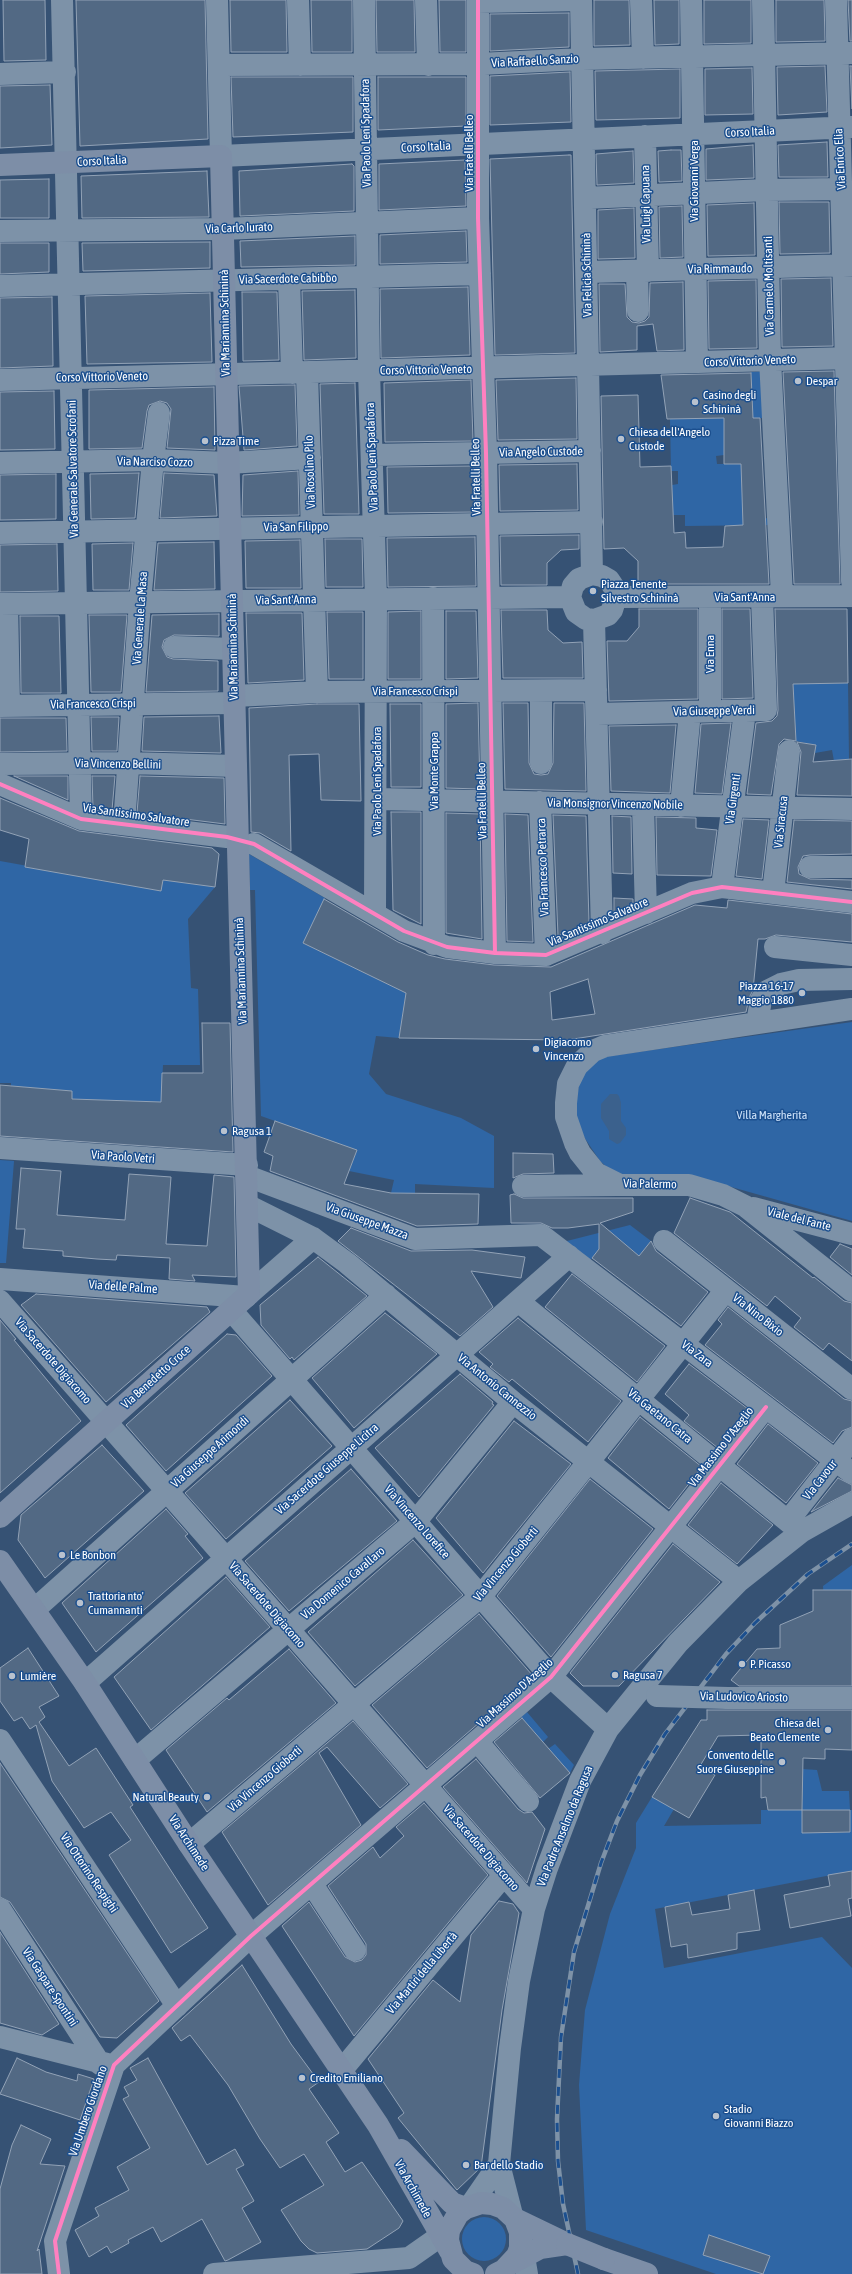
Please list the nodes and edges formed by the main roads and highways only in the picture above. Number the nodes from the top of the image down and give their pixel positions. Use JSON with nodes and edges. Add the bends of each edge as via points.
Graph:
{"nodes":[{"id":1,"x":221,"y":156,"type":"joint"},
{"id":2,"x":0,"y":165,"type":"edge"},
{"id":3,"x":242,"y":1300,"type":"joint"},
{"id":4,"x":0,"y":1517,"type":"edge"},
{"id":5,"x":0,"y":1560,"type":"edge"},
{"id":6,"x":378,"y":2125,"type":"junction"},
{"id":7,"x":468,"y":2207,"type":"junction"},
{"id":8,"x":513,"y":2217,"type":"junction"},
{"id":9,"x":446,"y":2239,"type":"junction"},
{"id":10,"x":567,"y":2244,"type":"junction"},
{"id":11,"x":516,"y":2261,"type":"edge"},
{"id":12,"x":607,"y":2266,"type":"edge"},
{"id":13,"x":472,"y":2274,"type":"edge"},
{"id":14,"x":647,"y":2274,"type":"edge"}],
"edges":[{"from":1,"to":2,"type":"main road","name":"Corso Italia"},
{"from":1,"to":3,"type":"main road","name":"Via Mariannina Schininà","via":[[247,1170]]},
{"from":3,"to":4,"type":"main road","name":"Via Benedetto Croce"},
{"from":5,"to":6,"type":"main road","name":"Via Archimede","via":[[85,1683],[189,1844]]},
{"from":6,"to":7,"type":"main road","name":"Via Archimede","via":[[452,2203]]},
{"from":6,"to":9,"type":"main road","name":"Via Archimede"},
{"from":7,"to":8,"type":"main road","via":[[481,2203],[492,2204],[503,2208]]},
{"from":7,"to":9,"type":"main road","via":[[453,2221]]},
{"from":8,"to":10,"type":"main road"},
{"from":8,"to":11,"type":"main road"},
{"from":9,"to":13,"type":"main road","name":"Via Archimede","via":[[459,2265]]},
{"from":10,"to":11,"type":"main road","via":[[540,2248]]},
{"from":10,"to":12,"type":"main road","bridge":true},
{"from":12,"to":14,"type":"main road"}]}
